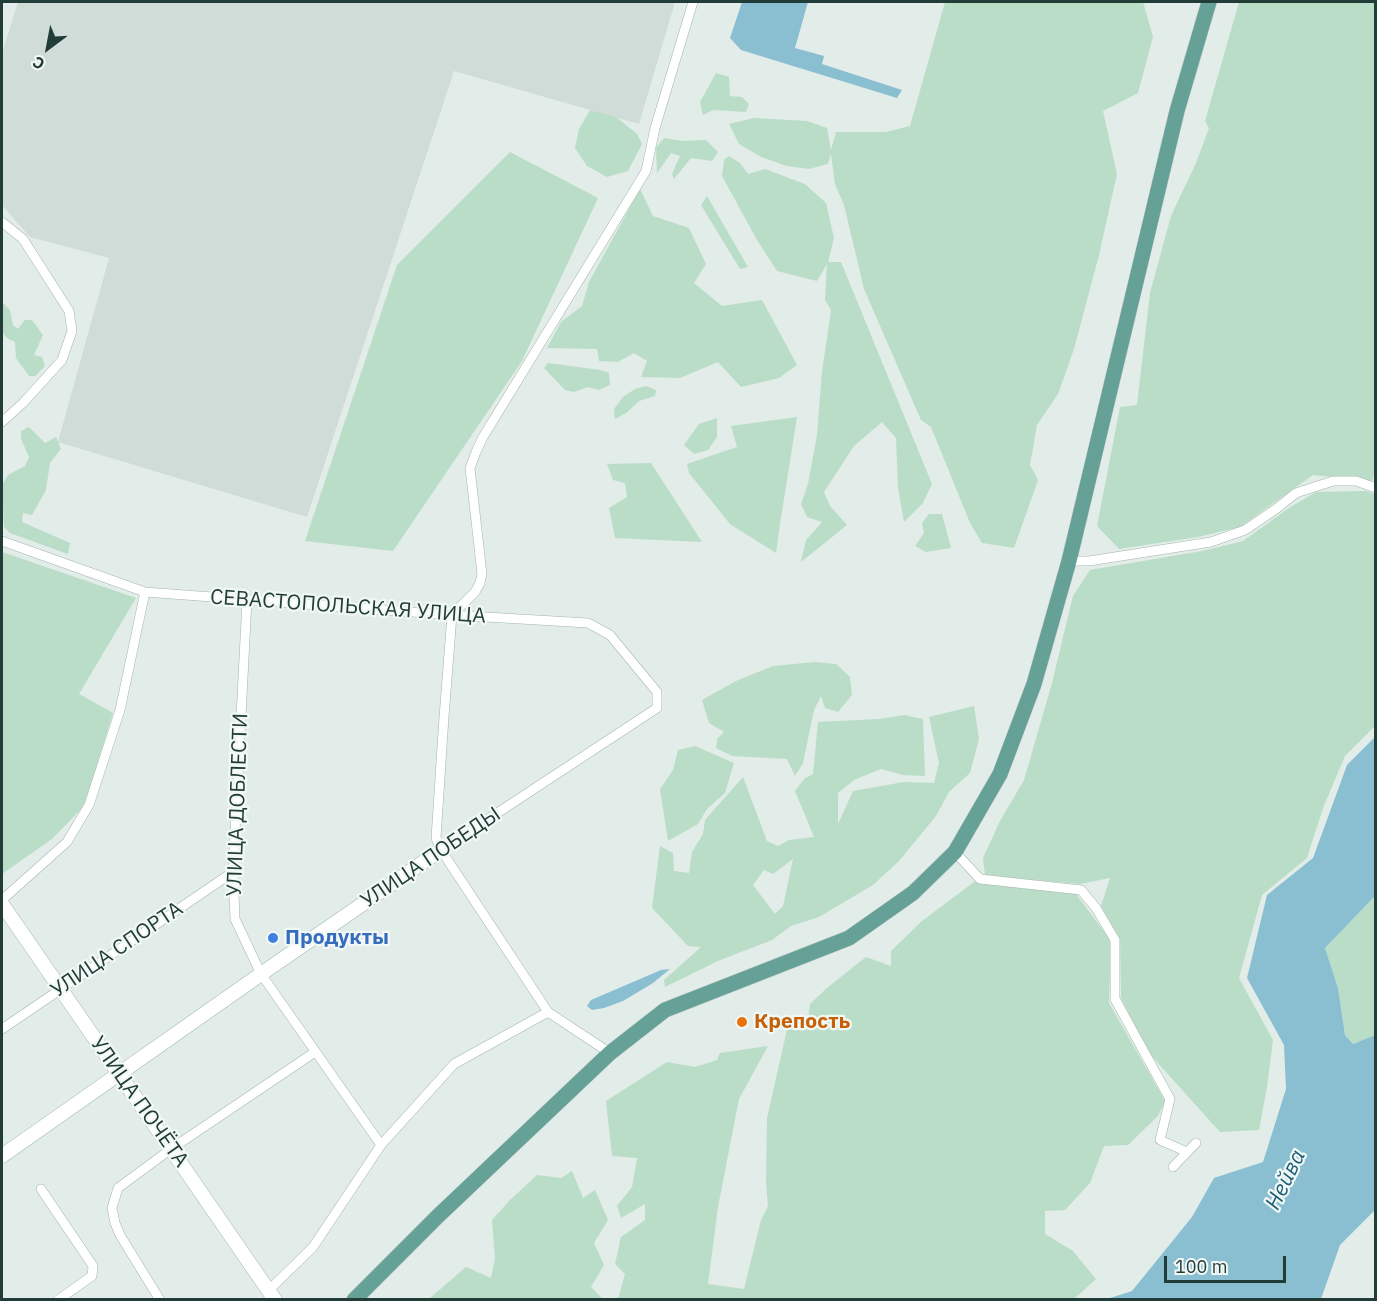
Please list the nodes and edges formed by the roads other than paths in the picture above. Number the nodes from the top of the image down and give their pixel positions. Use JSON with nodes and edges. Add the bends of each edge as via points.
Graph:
{"nodes":[{"id":1,"x":693,"y":2,"type":"edge"},
{"id":2,"x":1209,"y":2,"type":"edge"},
{"id":3,"x":2,"y":222,"type":"edge"},
{"id":4,"x":2,"y":422,"type":"edge"},
{"id":5,"x":1376,"y":488,"type":"edge"},
{"id":6,"x":2,"y":541,"type":"edge"},
{"id":7,"x":1069,"y":561,"type":"junction"},
{"id":8,"x":145,"y":592,"type":"junction"},
{"id":9,"x":248,"y":600,"type":"junction"},
{"id":10,"x":452,"y":615,"type":"junction"},
{"id":11,"x":657,"y":708,"type":"joint"},
{"id":12,"x":441,"y":850,"type":"junction"},
{"id":13,"x":955,"y":852,"type":"junction"},
{"id":14,"x":233,"y":872,"type":"junction"},
{"id":15,"x":2,"y":902,"type":"edge"},
{"id":16,"x":261,"y":974,"type":"junction"},
{"id":17,"x":60,"y":988,"type":"junction"},
{"id":18,"x":548,"y":1012,"type":"junction"},
{"id":19,"x":2,"y":1029,"type":"edge"},
{"id":20,"x":315,"y":1052,"type":"junction"},
{"id":21,"x":610,"y":1053,"type":"junction"},
{"id":22,"x":119,"y":1073,"type":"junction"},
{"id":23,"x":1196,"y":1143,"type":"dead end"},
{"id":24,"x":381,"y":1145,"type":"junction"},
{"id":25,"x":171,"y":1149,"type":"junction"},
{"id":26,"x":1187,"y":1152,"type":"junction"},
{"id":27,"x":2,"y":1156,"type":"edge"},
{"id":28,"x":1173,"y":1167,"type":"dead end"},
{"id":29,"x":40,"y":1190,"type":"dead end"},
{"id":30,"x":272,"y":1295,"type":"edge"},
{"id":31,"x":58,"y":1299,"type":"edge"},
{"id":32,"x":160,"y":1299,"type":"edge"},
{"id":33,"x":354,"y":1299,"type":"edge"}],
"edges":[{"from":1,"to":10,"type":"street","via":[[646,171],[483,437],[470,468],[482,574],[475,592]]},
{"from":2,"to":7,"type":"main road","via":[[1178,111]]},
{"from":3,"to":4,"type":"street","via":[[23,239],[69,311],[72,331],[62,360]]},
{"from":5,"to":7,"type":"street","via":[[1356,481],[1334,481],[1296,493],[1245,530],[1211,542]]},
{"from":6,"to":8,"type":"street","name":"СЕВАСТОПОЛЬСКАЯ УЛИЦА"},
{"from":7,"to":13,"type":"main road","via":[[1034,684],[1000,774]]},
{"from":8,"to":9,"type":"street","name":"СЕВАСТОПОЛЬСКАЯ УЛИЦА"},
{"from":8,"to":15,"type":"street","via":[[120,710],[89,805],[67,842]]},
{"from":9,"to":10,"type":"street","name":"СЕВАСТОПОЛЬСКАЯ УЛИЦА"},
{"from":9,"to":14,"type":"street","name":"УЛИЦА ДОБЛЕСТИ"},
{"from":10,"to":11,"type":"street","name":"СЕВАСТОПОЛЬСКАЯ УЛИЦА","via":[[588,623],[610,635],[657,692]]},
{"from":10,"to":12,"type":"street","via":[[436,838]]},
{"from":11,"to":12,"type":"street","name":"УЛИЦА ПОБЕДЫ"},
{"from":12,"to":16,"type":"street","name":"УЛИЦА ПОБЕДЫ"},
{"from":12,"to":18,"type":"street"},
{"from":13,"to":21,"type":"main road","via":[[913,893],[849,938],[665,1010]]},
{"from":13,"to":26,"type":"street","via":[[980,879],[1081,890],[1096,908],[1115,940],[1115,999],[1170,1099],[1160,1140]]},
{"from":14,"to":16,"type":"street","name":"УЛИЦА ДОБЛЕСТИ","via":[[235,919]]},
{"from":14,"to":17,"type":"street","name":"УЛИЦА СПОРТА"},
{"from":15,"to":17,"type":"street","name":"УЛИЦА ПОЧЁТА"},
{"from":16,"to":20,"type":"street","name":"УЛИЦА ДОБЛЕСТИ"},
{"from":16,"to":22,"type":"street","name":"УЛИЦА ПОБЕДЫ"},
{"from":17,"to":19,"type":"street","name":"УЛИЦА СПОРТА"},
{"from":17,"to":22,"type":"street","name":"УЛИЦА ПОЧЁТА"},
{"from":18,"to":21,"type":"street"},
{"from":18,"to":24,"type":"street","via":[[454,1064]]},
{"from":20,"to":24,"type":"street","name":"УЛИЦА ДОБЛЕСТИ"},
{"from":20,"to":25,"type":"street"},
{"from":21,"to":33,"type":"main road"},
{"from":22,"to":25,"type":"street","name":"УЛИЦА ПОЧЁТА"},
{"from":22,"to":27,"type":"street","name":"УЛИЦА ПОБЕДЫ"},
{"from":23,"to":26,"type":"street"},
{"from":24,"to":30,"type":"street","via":[[313,1247]]},
{"from":25,"to":30,"type":"street","name":"УЛИЦА ПОЧЁТА"},
{"from":25,"to":32,"type":"street","via":[[118,1188],[112,1208],[120,1235]]},
{"from":26,"to":28,"type":"street"},
{"from":29,"to":31,"type":"street","via":[[93,1266],[92,1276]]}]}
